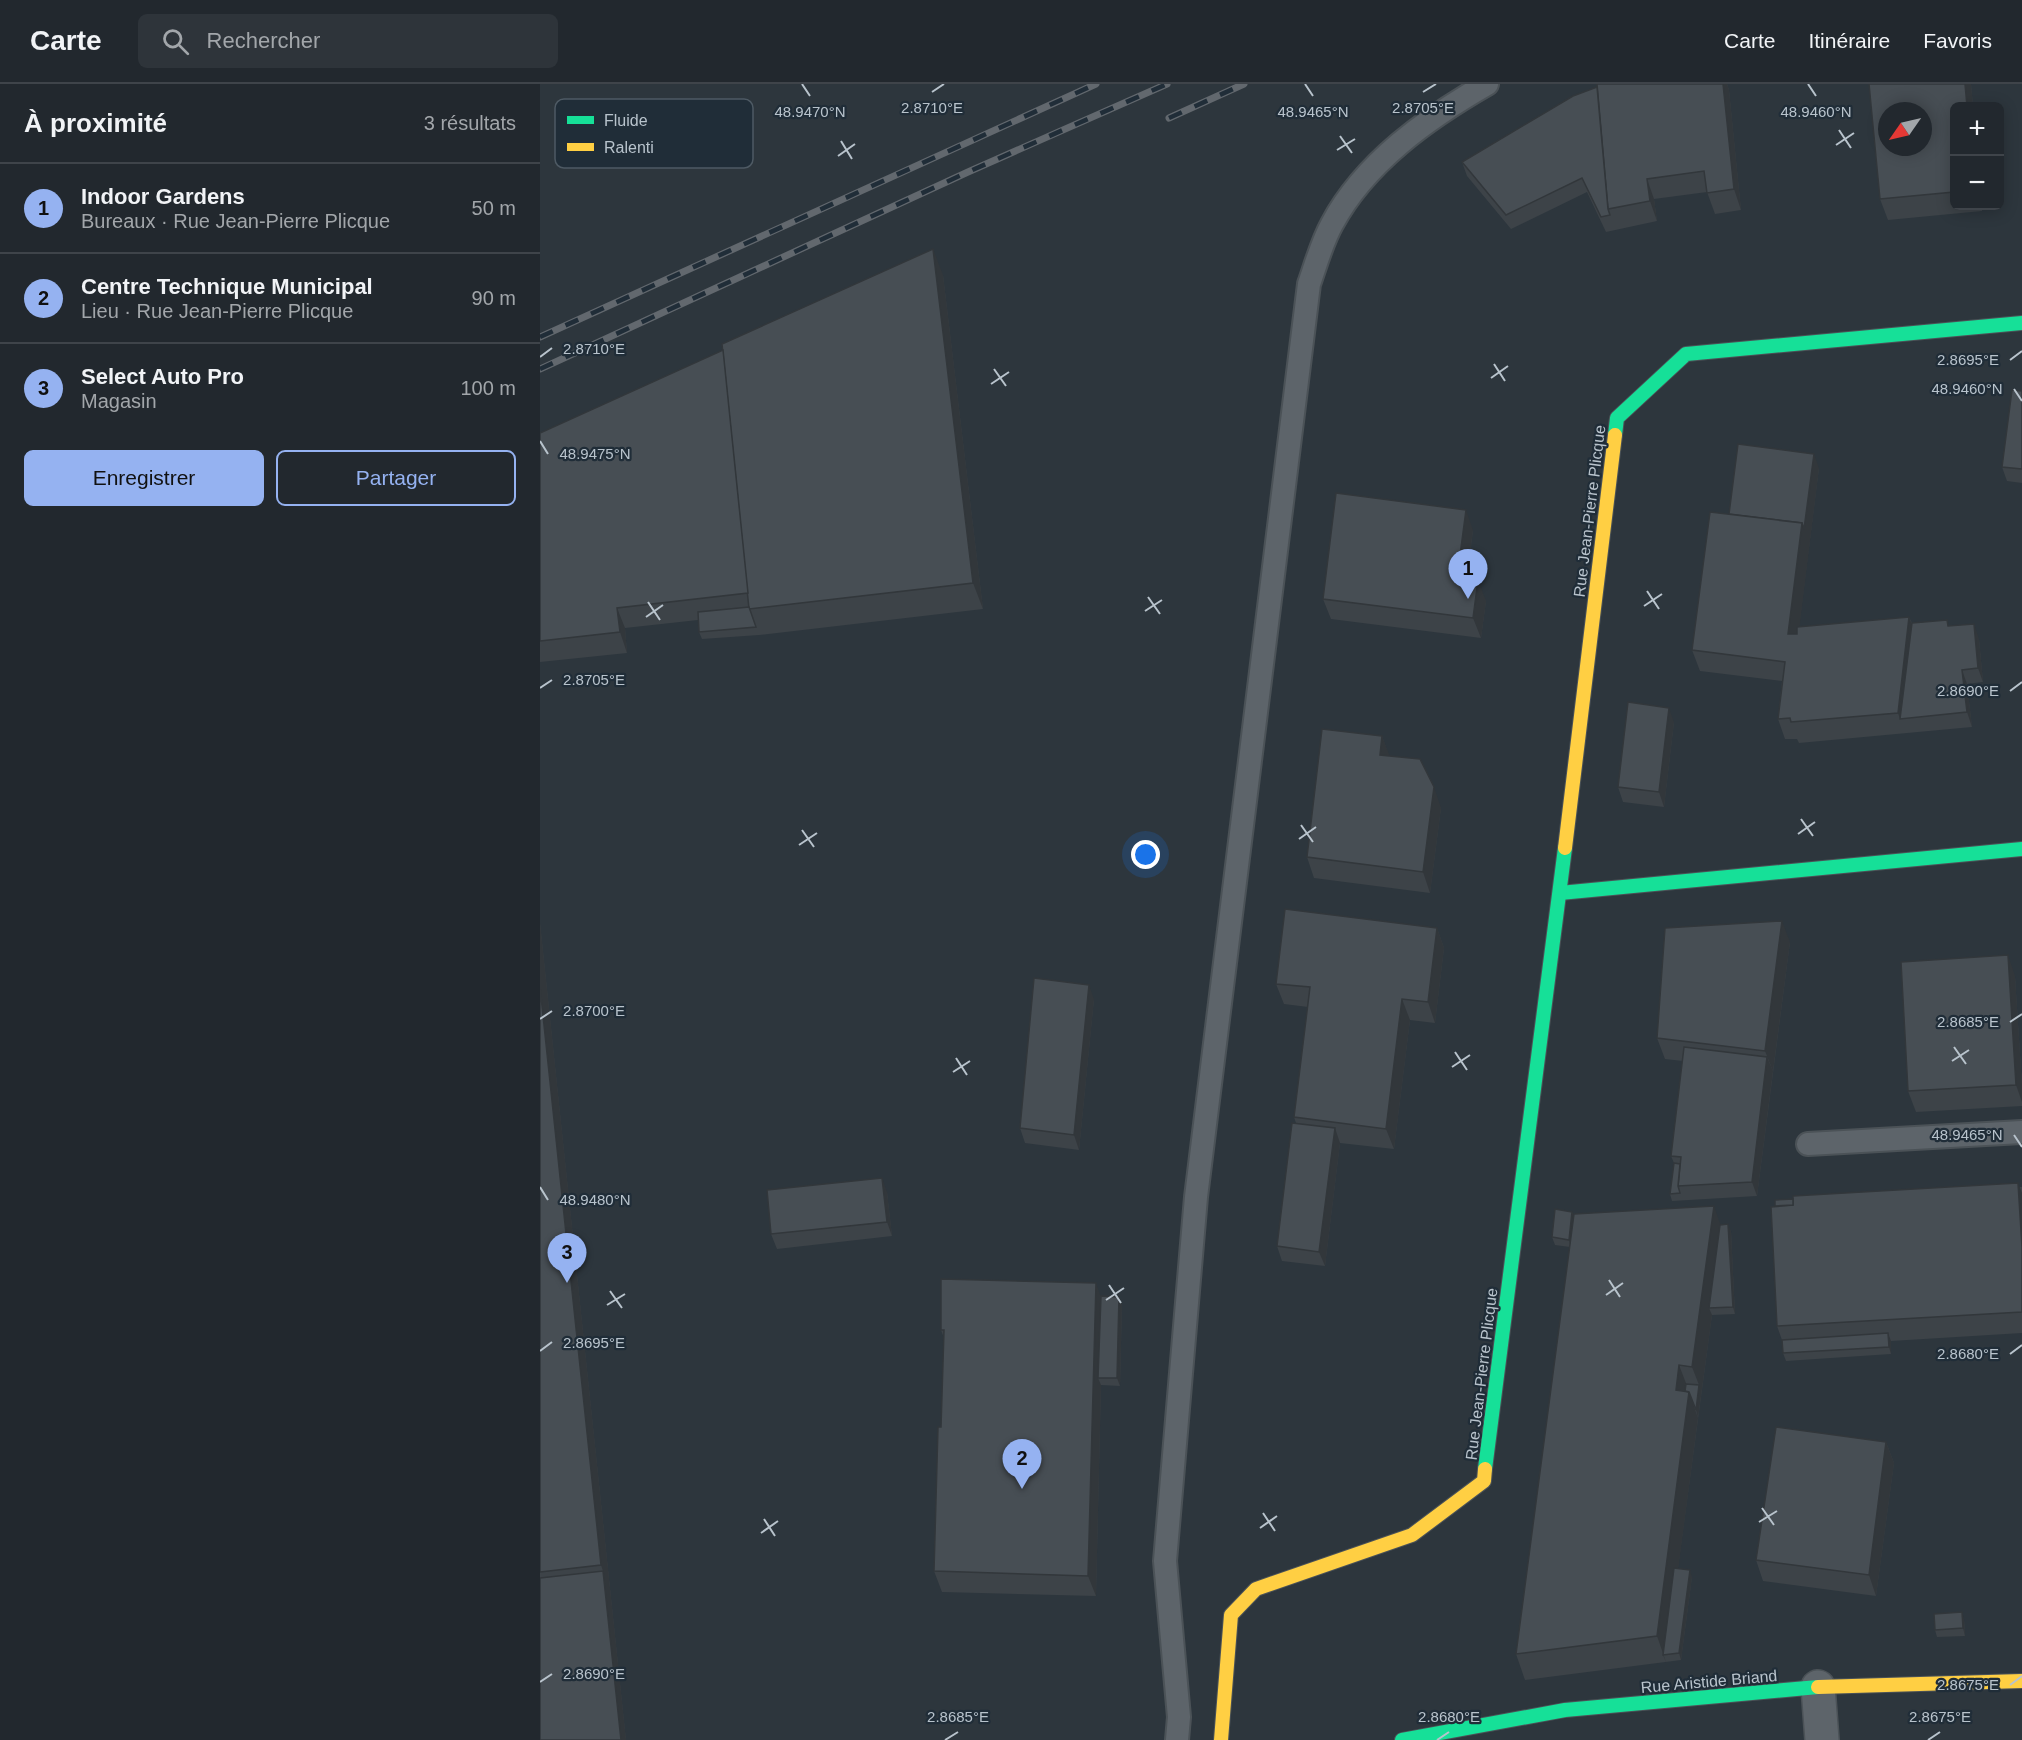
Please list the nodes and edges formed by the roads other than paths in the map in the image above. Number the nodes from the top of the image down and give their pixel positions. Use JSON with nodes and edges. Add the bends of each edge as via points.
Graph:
{"nodes":[{"id":1,"x":1487,"y":84,"type":"edge"},
{"id":2,"x":2022,"y":323,"type":"edge"},
{"id":3,"x":2022,"y":849,"type":"edge"},
{"id":4,"x":1560,"y":893,"type":"junction"},
{"id":5,"x":2022,"y":1132,"type":"edge"},
{"id":6,"x":1808,"y":1144,"type":"dead end"},
{"id":7,"x":2022,"y":1681,"type":"edge"},
{"id":8,"x":1818,"y":1688,"type":"junction"},
{"id":9,"x":1431,"y":1737,"type":"edge"},
{"id":10,"x":1177,"y":1740,"type":"edge"},
{"id":11,"x":1221,"y":1740,"type":"edge"},
{"id":12,"x":1402,"y":1740,"type":"edge"},
{"id":13,"x":1822,"y":1740,"type":"edge"}],
"edges":[{"from":1,"to":10,"type":"lane","via":[[1420,129],[1356,187],[1331,225],[1309,284],[1196,1197],[1166,1561],[1179,1717]]},
{"from":2,"to":4,"type":"street","name":"Rue Jean-Pierre Plicque","via":[[1686,354],[1617,418]]},
{"from":3,"to":4,"type":"street"},
{"from":4,"to":11,"type":"street","name":"Rue Jean-Pierre Plicque","via":[[1484,1481],[1412,1535],[1256,1588],[1231,1615]]},
{"from":5,"to":6,"type":"lane"},
{"from":7,"to":8,"type":"street","name":"Rue Aristide Briand"},
{"from":8,"to":9,"type":"street","name":"Rue Aristide Briand","via":[[1565,1710]]},
{"from":8,"to":13,"type":"street"},
{"from":9,"to":12,"type":"street","name":"Rue Aristide Briand"}]}
